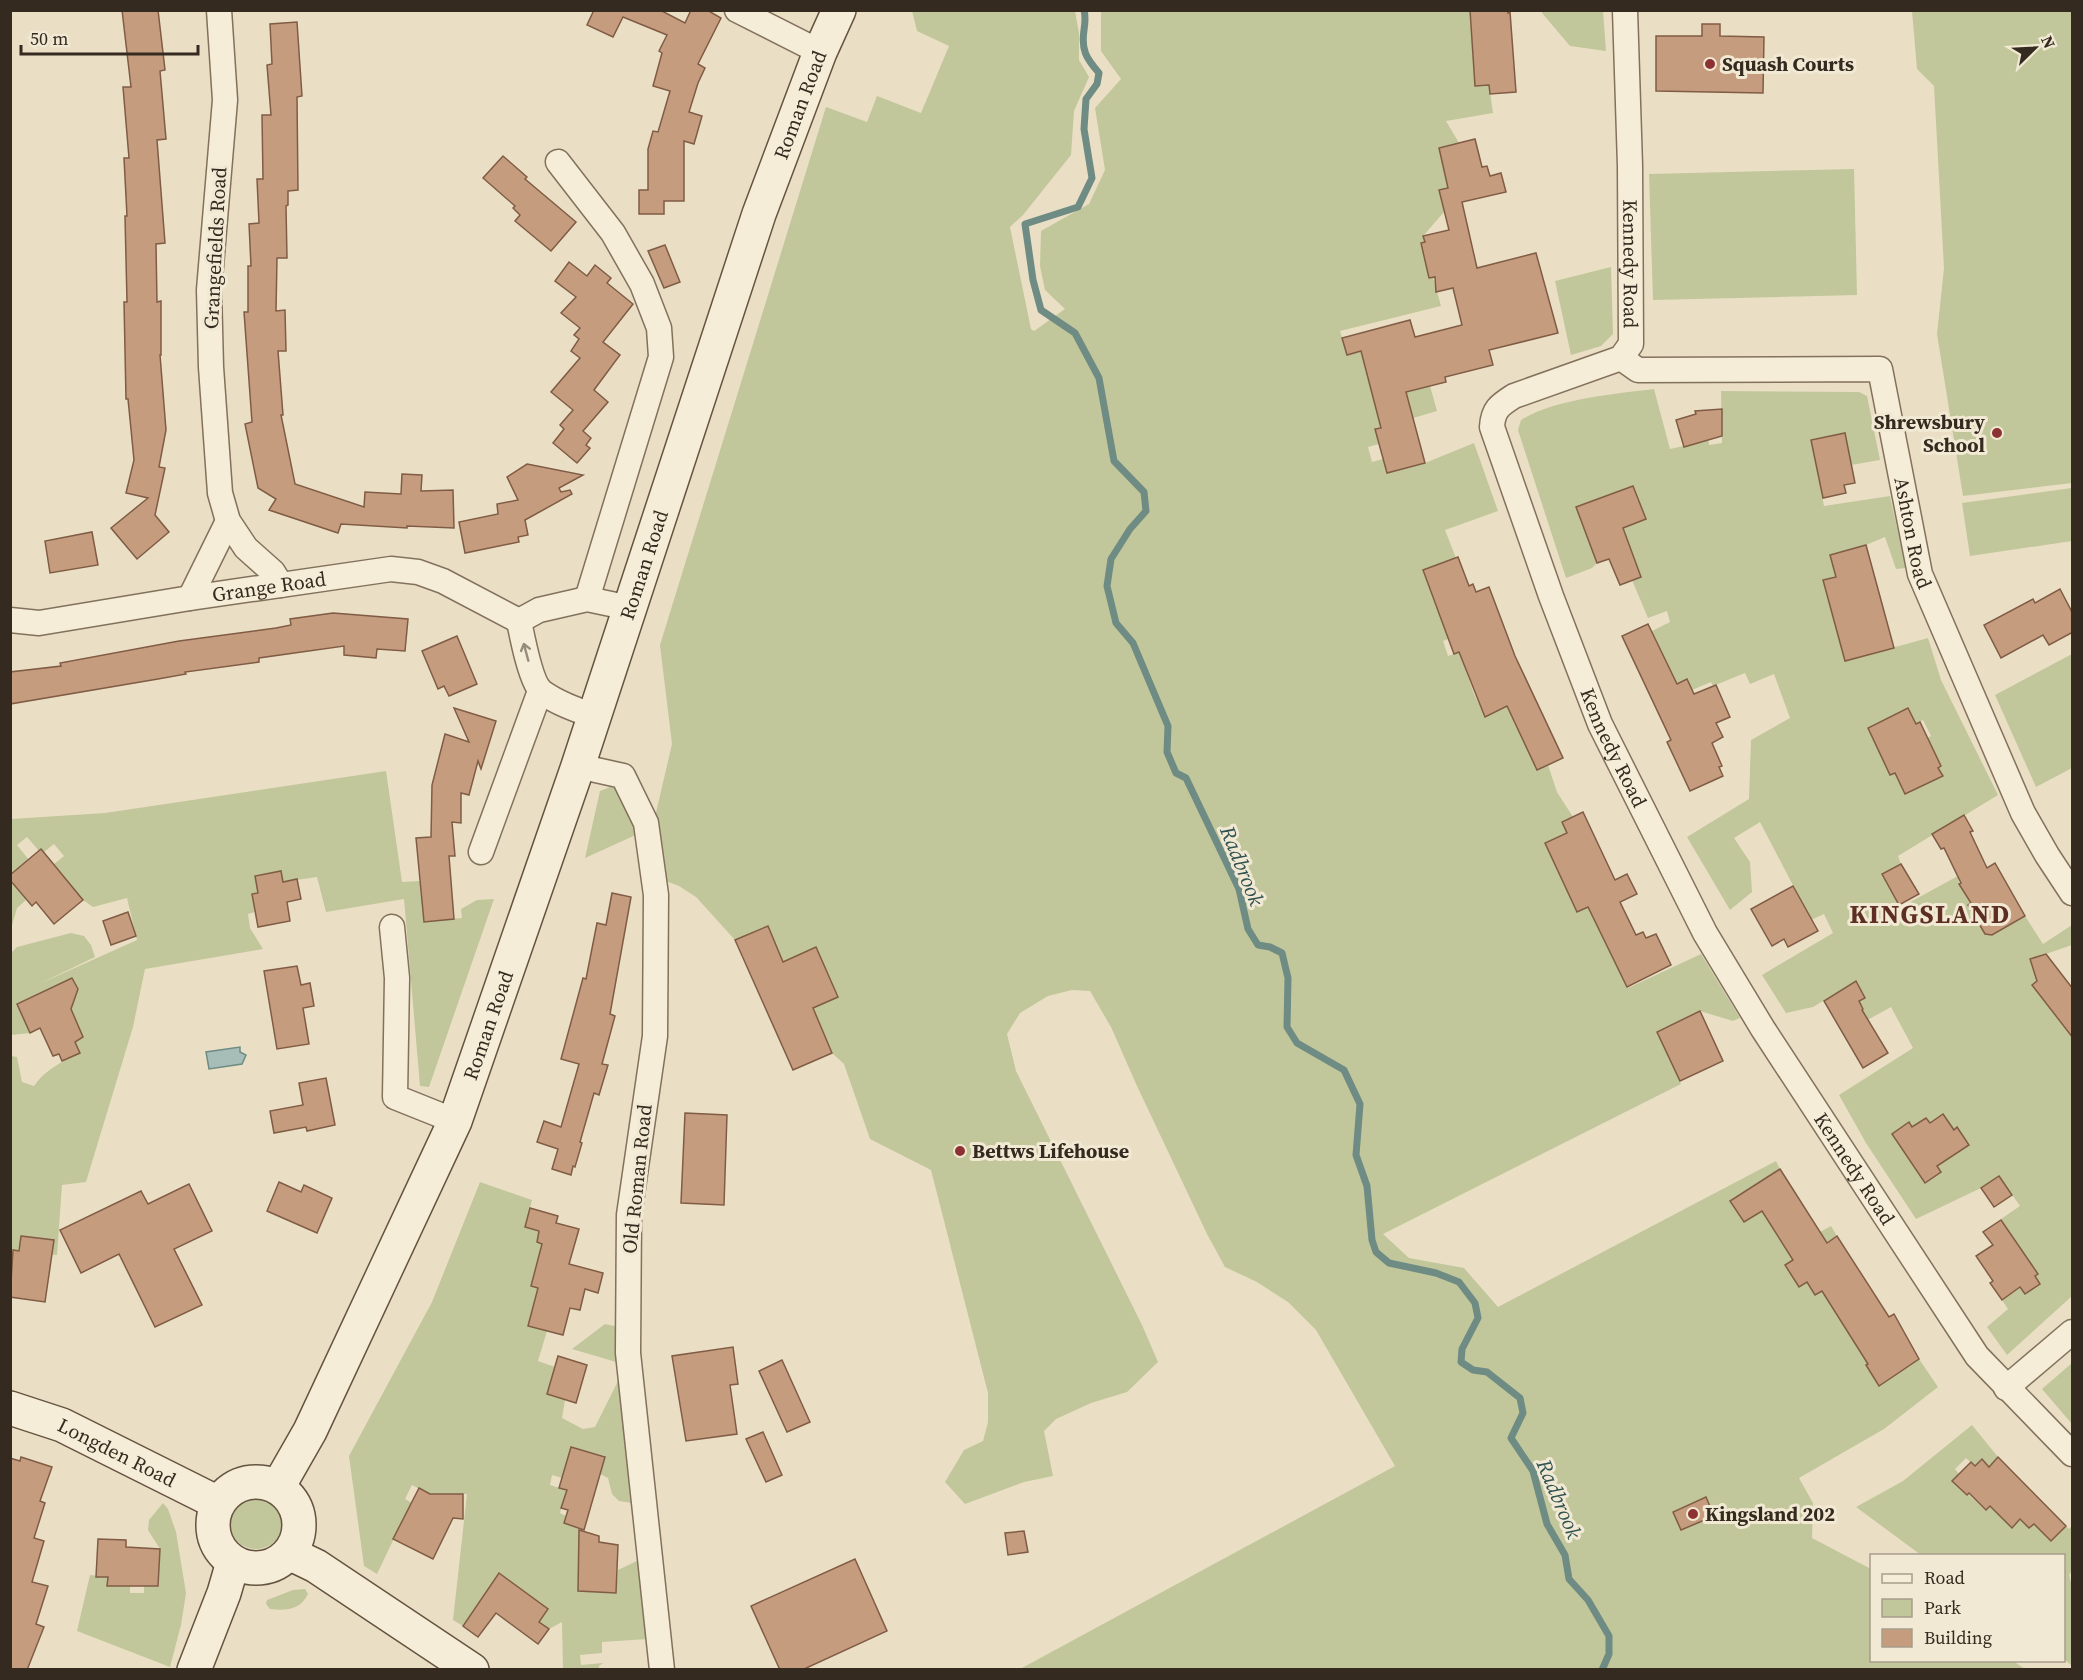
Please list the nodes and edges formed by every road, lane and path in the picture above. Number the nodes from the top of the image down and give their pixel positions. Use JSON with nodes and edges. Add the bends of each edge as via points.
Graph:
{"nodes":[{"id":1,"x":219,"y":10,"type":"edge"},
{"id":2,"x":737,"y":10,"type":"edge"},
{"id":3,"x":839,"y":10,"type":"edge"},
{"id":4,"x":1625,"y":10,"type":"edge"},
{"id":5,"x":820,"y":52,"type":"junction"},
{"id":6,"x":558,"y":162,"type":"dead end"},
{"id":7,"x":1621,"y":358,"type":"junction"},
{"id":8,"x":228,"y":521,"type":"junction"},
{"id":9,"x":281,"y":585,"type":"junction"},
{"id":10,"x":190,"y":598,"type":"junction"},
{"id":11,"x":587,"y":599,"type":"junction"},
{"id":12,"x":630,"y":608,"type":"junction"},
{"id":13,"x":10,"y":620,"type":"edge"},
{"id":14,"x":519,"y":621,"type":"junction"},
{"id":15,"x":540,"y":690,"type":"junction"},
{"id":16,"x":594,"y":716,"type":"junction"},
{"id":17,"x":578,"y":766,"type":"junction"},
{"id":18,"x":481,"y":852,"type":"dead end"},
{"id":19,"x":2073,"y":893,"type":"edge"},
{"id":20,"x":392,"y":927,"type":"dead end"},
{"id":21,"x":455,"y":1121,"type":"junction"},
{"id":22,"x":2073,"y":1332,"type":"edge"},
{"id":23,"x":2006,"y":1388,"type":"junction"},
{"id":24,"x":10,"y":1408,"type":"edge"},
{"id":25,"x":2073,"y":1454,"type":"edge"},
{"id":26,"x":278,"y":1487,"type":"junction"},
{"id":27,"x":218,"y":1503,"type":"junction"},
{"id":28,"x":289,"y":1553,"type":"junction"},
{"id":29,"x":233,"y":1562,"type":"junction"},
{"id":30,"x":194,"y":1670,"type":"edge"},
{"id":31,"x":472,"y":1670,"type":"edge"},
{"id":32,"x":662,"y":1670,"type":"edge"}],
"edges":[{"from":1,"to":8,"type":"street","name":"Grangefields Road","via":[[225,100],[208,290],[220,493]]},
{"from":2,"to":5,"type":"street"},
{"from":3,"to":5,"type":"main road","name":"Roman Road"},
{"from":4,"to":7,"type":"street","name":"Kennedy Road","via":[[1631,344]]},
{"from":5,"to":12,"type":"main road","name":"Roman Road","via":[[759,214]]},
{"from":6,"to":11,"type":"street","via":[[613,233],[642,284],[659,328],[661,357]]},
{"from":7,"to":19,"type":"street","name":"Ashton Road","via":[[1638,370],[1880,369],[1920,574],[2023,813]]},
{"from":7,"to":23,"type":"street","name":"Kennedy Road","via":[[1514,396],[1499,406],[1493,416],[1492,427],[1551,596],[1600,724],[1705,933],[1763,1029],[1977,1356]]},
{"from":8,"to":9,"type":"street","name":"Grangefields Road","via":[[246,548],[273,572]]},
{"from":8,"to":10,"type":"street"},
{"from":9,"to":10,"type":"street","name":"Grange Road"},
{"from":9,"to":14,"type":"street","name":"Grange Road","via":[[391,569],[418,572]]},
{"from":10,"to":13,"type":"street","name":"Grange Road","via":[[39,623]]},
{"from":11,"to":12,"type":"street"},
{"from":11,"to":14,"type":"street","via":[[539,610]]},
{"from":12,"to":16,"type":"main road","name":"Roman Road"},
{"from":15,"to":14,"type":"street","one_way":true,"via":[[526,657]]},
{"from":15,"to":16,"type":"street"},
{"from":15,"to":18,"type":"street"},
{"from":16,"to":17,"type":"main road","name":"Roman Road"},
{"from":17,"to":21,"type":"main road","name":"Roman Road"},
{"from":17,"to":32,"type":"street","name":"Old Roman Road","via":[[623,776],[646,823],[656,895],[655,1036],[629,1215],[627,1312]]},
{"from":20,"to":21,"type":"street","via":[[397,978],[395,1097]]},
{"from":21,"to":26,"type":"main road","name":"Roman Road","via":[[314,1423]]},
{"from":22,"to":23,"type":"street"},
{"from":23,"to":25,"type":"street","name":"Kennedy Road"},
{"from":24,"to":27,"type":"main road","name":"Longden Road","via":[[62,1425]]},
{"from":26,"to":27,"type":"main road","via":[[253,1481],[232,1488]]},
{"from":26,"to":28,"type":"main road","via":[[294,1504],[298,1519],[299,1531]]},
{"from":27,"to":29,"type":"main road","via":[[213,1532],[218,1546]]},
{"from":28,"to":29,"type":"main road","via":[[273,1565],[254,1568]]},
{"from":28,"to":31,"type":"main road","via":[[316,1566]]},
{"from":29,"to":30,"type":"main road"}]}
